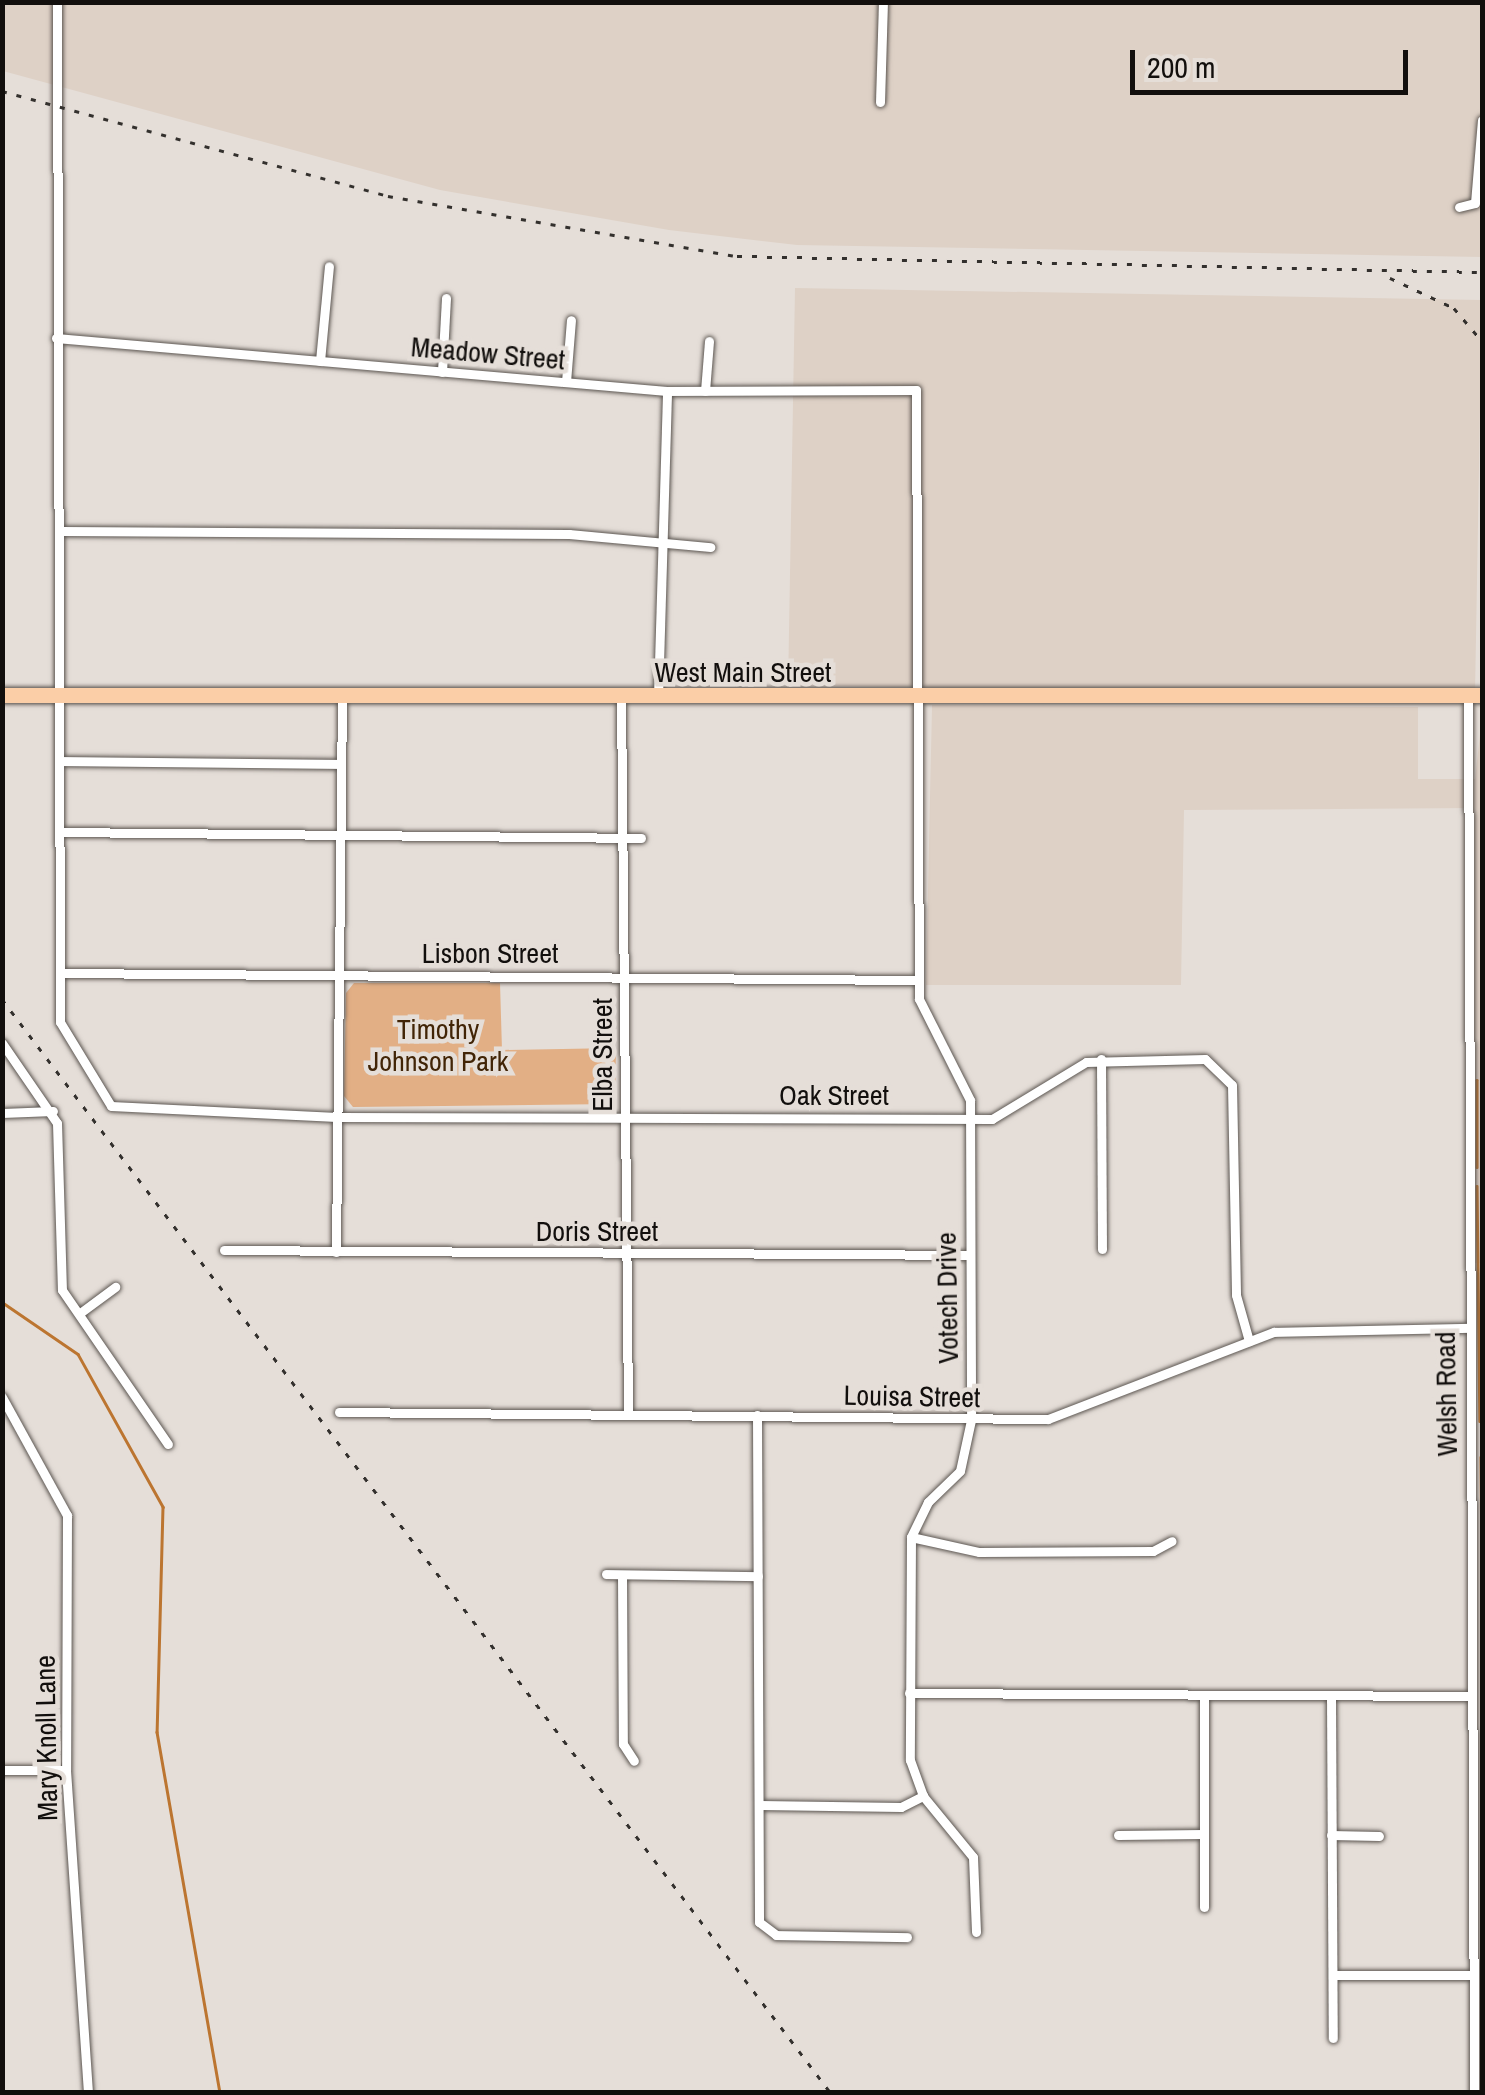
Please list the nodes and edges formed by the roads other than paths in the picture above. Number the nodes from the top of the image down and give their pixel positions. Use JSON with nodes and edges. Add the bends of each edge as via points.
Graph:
{"nodes":[{"id":1,"x":56,"y":2,"type":"edge"},
{"id":2,"x":883,"y":2,"type":"edge"},
{"id":3,"x":880,"y":102,"type":"dead end"},
{"id":4,"x":1482,"y":120,"type":"edge"},
{"id":5,"x":1459,"y":207,"type":"dead end"},
{"id":6,"x":329,"y":266,"type":"dead end"},
{"id":7,"x":446,"y":298,"type":"dead end"},
{"id":8,"x":571,"y":320,"type":"dead end"},
{"id":9,"x":56,"y":338,"type":"junction"},
{"id":10,"x":709,"y":341,"type":"dead end"},
{"id":11,"x":320,"y":360,"type":"junction"},
{"id":12,"x":442,"y":372,"type":"junction"},
{"id":13,"x":566,"y":382,"type":"junction"},
{"id":14,"x":916,"y":390,"type":"joint"},
{"id":15,"x":667,"y":391,"type":"junction"},
{"id":16,"x":705,"y":391,"type":"junction"},
{"id":17,"x":61,"y":530,"type":"junction"},
{"id":18,"x":662,"y":537,"type":"junction"},
{"id":19,"x":710,"y":547,"type":"dead end"},
{"id":20,"x":2,"y":694,"type":"edge"},
{"id":21,"x":62,"y":695,"type":"junction"},
{"id":22,"x":1475,"y":695,"type":"edge"},
{"id":23,"x":342,"y":696,"type":"junction"},
{"id":24,"x":621,"y":696,"type":"junction"},
{"id":25,"x":658,"y":697,"type":"junction"},
{"id":26,"x":915,"y":697,"type":"junction"},
{"id":27,"x":61,"y":761,"type":"junction"},
{"id":28,"x":341,"y":764,"type":"junction"},
{"id":29,"x":61,"y":832,"type":"junction"},
{"id":30,"x":339,"y":834,"type":"junction"},
{"id":31,"x":623,"y":838,"type":"junction"},
{"id":32,"x":640,"y":838,"type":"dead end"},
{"id":33,"x":61,"y":973,"type":"junction"},
{"id":34,"x":339,"y":975,"type":"junction"},
{"id":35,"x":624,"y":976,"type":"junction"},
{"id":36,"x":919,"y":980,"type":"junction"},
{"id":37,"x":2,"y":1043,"type":"edge"},
{"id":38,"x":1101,"y":1059,"type":"junction"},
{"id":39,"x":53,"y":1112,"type":"junction"},
{"id":40,"x":2,"y":1114,"type":"edge"},
{"id":41,"x":625,"y":1116,"type":"junction"},
{"id":42,"x":336,"y":1117,"type":"junction"},
{"id":43,"x":968,"y":1119,"type":"junction"},
{"id":44,"x":224,"y":1250,"type":"dead end"},
{"id":45,"x":1102,"y":1250,"type":"dead end"},
{"id":46,"x":336,"y":1252,"type":"junction"},
{"id":47,"x":626,"y":1254,"type":"junction"},
{"id":48,"x":970,"y":1255,"type":"junction"},
{"id":49,"x":115,"y":1288,"type":"dead end"},
{"id":50,"x":80,"y":1313,"type":"junction"},
{"id":51,"x":1468,"y":1328,"type":"junction"},
{"id":52,"x":1249,"y":1340,"type":"junction"},
{"id":53,"x":2,"y":1398,"type":"edge"},
{"id":54,"x":339,"y":1412,"type":"dead end"},
{"id":55,"x":628,"y":1412,"type":"junction"},
{"id":56,"x":757,"y":1415,"type":"junction"},
{"id":57,"x":971,"y":1420,"type":"junction"},
{"id":58,"x":1469,"y":1434,"type":"junction"},
{"id":59,"x":1482,"y":1434,"type":"edge"},
{"id":60,"x":168,"y":1444,"type":"dead end"},
{"id":61,"x":911,"y":1537,"type":"junction"},
{"id":62,"x":1172,"y":1542,"type":"dead end"},
{"id":63,"x":606,"y":1574,"type":"dead end"},
{"id":64,"x":622,"y":1574,"type":"junction"},
{"id":65,"x":758,"y":1576,"type":"junction"},
{"id":66,"x":909,"y":1694,"type":"junction"},
{"id":67,"x":1204,"y":1695,"type":"junction"},
{"id":68,"x":1331,"y":1696,"type":"junction"},
{"id":69,"x":1471,"y":1696,"type":"junction"},
{"id":70,"x":634,"y":1760,"type":"dead end"},
{"id":71,"x":2,"y":1770,"type":"edge"},
{"id":72,"x":66,"y":1770,"type":"junction"},
{"id":73,"x":923,"y":1796,"type":"junction"},
{"id":74,"x":760,"y":1804,"type":"junction"},
{"id":75,"x":1477,"y":1832,"type":"edge"},
{"id":76,"x":1203,"y":1834,"type":"junction"},
{"id":77,"x":1118,"y":1835,"type":"dead end"},
{"id":78,"x":1332,"y":1835,"type":"junction"},
{"id":79,"x":1379,"y":1836,"type":"dead end"},
{"id":80,"x":1204,"y":1907,"type":"dead end"},
{"id":81,"x":976,"y":1932,"type":"dead end"},
{"id":82,"x":908,"y":1936,"type":"dead end"},
{"id":83,"x":1478,"y":1952,"type":"edge"},
{"id":84,"x":1332,"y":1975,"type":"junction"},
{"id":85,"x":1473,"y":1975,"type":"junction"},
{"id":86,"x":1333,"y":2038,"type":"dead end"},
{"id":87,"x":88,"y":2092,"type":"edge"},
{"id":88,"x":1474,"y":2092,"type":"edge"}],
"edges":[{"from":1,"to":9,"type":"street"},
{"from":2,"to":3,"type":"street"},
{"from":4,"to":5,"type":"street","via":[[1475,202]]},
{"from":6,"to":11,"type":"street"},
{"from":7,"to":12,"type":"street"},
{"from":8,"to":13,"type":"street"},
{"from":9,"to":11,"type":"street","name":"Meadow Street"},
{"from":9,"to":17,"type":"street"},
{"from":10,"to":16,"type":"street"},
{"from":11,"to":12,"type":"street","name":"Meadow Street"},
{"from":12,"to":13,"type":"street","name":"Meadow Street"},
{"from":13,"to":15,"type":"street","name":"Meadow Street"},
{"from":14,"to":16,"type":"street","name":"Meadow Street"},
{"from":14,"to":26,"type":"street","name":"Votech Drive"},
{"from":15,"to":16,"type":"street","name":"Meadow Street"},
{"from":15,"to":18,"type":"street"},
{"from":17,"to":18,"type":"street"},
{"from":17,"to":21,"type":"street"},
{"from":18,"to":19,"type":"street"},
{"from":18,"to":25,"type":"street"},
{"from":20,"to":21,"type":"main road","name":"West Main Street"},
{"from":21,"to":23,"type":"main road","name":"West Main Street"},
{"from":21,"to":27,"type":"street"},
{"from":22,"to":26,"type":"main road","name":"West Main Street"},
{"from":22,"to":51,"type":"street","name":"Welsh Road"},
{"from":23,"to":24,"type":"main road","name":"West Main Street"},
{"from":23,"to":28,"type":"street"},
{"from":24,"to":25,"type":"main road","name":"West Main Street"},
{"from":24,"to":31,"type":"street","name":"Elba Street"},
{"from":25,"to":26,"type":"main road","name":"West Main Street"},
{"from":26,"to":36,"type":"street","name":"Votech Drive"},
{"from":27,"to":28,"type":"street"},
{"from":27,"to":29,"type":"street"},
{"from":28,"to":30,"type":"street"},
{"from":29,"to":30,"type":"street"},
{"from":29,"to":33,"type":"street"},
{"from":30,"to":31,"type":"street"},
{"from":30,"to":34,"type":"street"},
{"from":31,"to":32,"type":"street"},
{"from":31,"to":35,"type":"street","name":"Elba Street"},
{"from":33,"to":34,"type":"street","name":"Lisbon Street"},
{"from":33,"to":42,"type":"street","name":"Oak Street","via":[[67,1043],[114,1110]]},
{"from":34,"to":35,"type":"street","name":"Lisbon Street"},
{"from":34,"to":42,"type":"street"},
{"from":35,"to":36,"type":"street","name":"Lisbon Street"},
{"from":35,"to":41,"type":"street","name":"Elba Street"},
{"from":36,"to":43,"type":"street","name":"Votech Drive","via":[[920,1009],[963,1072]]},
{"from":37,"to":39,"type":"street"},
{"from":38,"to":43,"type":"street","name":"Oak Street","via":[[1074,1066],[1004,1115]]},
{"from":38,"to":45,"type":"street"},
{"from":38,"to":52,"type":"street","name":"Oak Street","via":[[1205,1059],[1228,1076],[1236,1295]]},
{"from":39,"to":40,"type":"street"},
{"from":39,"to":50,"type":"street","via":[[55,1261]]},
{"from":41,"to":42,"type":"street","name":"Oak Street"},
{"from":41,"to":43,"type":"street","name":"Oak Street"},
{"from":41,"to":47,"type":"street","name":"Elba Street"},
{"from":42,"to":46,"type":"street"},
{"from":43,"to":48,"type":"street","name":"Votech Drive"},
{"from":44,"to":46,"type":"street","name":"Doris Street"},
{"from":46,"to":47,"type":"street","name":"Doris Street"},
{"from":47,"to":48,"type":"street","name":"Doris Street"},
{"from":47,"to":55,"type":"street","name":"Elba Street"},
{"from":48,"to":57,"type":"street","name":"Votech Drive"},
{"from":49,"to":50,"type":"street"},
{"from":50,"to":60,"type":"street"},
{"from":51,"to":52,"type":"street","name":"Louisa Street","via":[[1292,1329]]},
{"from":51,"to":58,"type":"street","name":"Welsh Road"},
{"from":52,"to":57,"type":"street","name":"Louisa Street","via":[[1070,1414]]},
{"from":53,"to":72,"type":"street","name":"Mary Knoll Lane","via":[[67,1516]]},
{"from":54,"to":55,"type":"street","name":"Louisa Street"},
{"from":55,"to":56,"type":"street","name":"Louisa Street"},
{"from":56,"to":57,"type":"street","name":"Louisa Street"},
{"from":56,"to":65,"type":"street"},
{"from":57,"to":61,"type":"street","name":"Votech Drive","via":[[960,1470],[920,1512]]},
{"from":58,"to":59,"type":"street"},
{"from":58,"to":69,"type":"street","name":"Welsh Road"},
{"from":61,"to":62,"type":"street","via":[[979,1552],[1153,1551]]},
{"from":61,"to":66,"type":"street"},
{"from":63,"to":64,"type":"street"},
{"from":64,"to":65,"type":"street"},
{"from":64,"to":70,"type":"street","via":[[623,1744]]},
{"from":65,"to":74,"type":"street"},
{"from":66,"to":67,"type":"street"},
{"from":66,"to":73,"type":"street","via":[[910,1760]]},
{"from":67,"to":68,"type":"street"},
{"from":67,"to":76,"type":"street"},
{"from":68,"to":69,"type":"street"},
{"from":68,"to":78,"type":"street"},
{"from":69,"to":75,"type":"street","name":"Welsh Road"},
{"from":71,"to":72,"type":"street"},
{"from":72,"to":87,"type":"street","name":"Mary Knoll Lane"},
{"from":73,"to":74,"type":"street","via":[[901,1807]]},
{"from":73,"to":81,"type":"street","via":[[973,1857]]},
{"from":74,"to":82,"type":"street","via":[[761,1926],[785,1936]]},
{"from":75,"to":83,"type":"street","name":"Welsh Road"},
{"from":76,"to":77,"type":"street"},
{"from":76,"to":80,"type":"street"},
{"from":78,"to":79,"type":"street"},
{"from":78,"to":84,"type":"street"},
{"from":83,"to":85,"type":"street","name":"Welsh Road"},
{"from":84,"to":85,"type":"street"},
{"from":84,"to":86,"type":"street"},
{"from":85,"to":88,"type":"street","name":"Welsh Road"}]}
